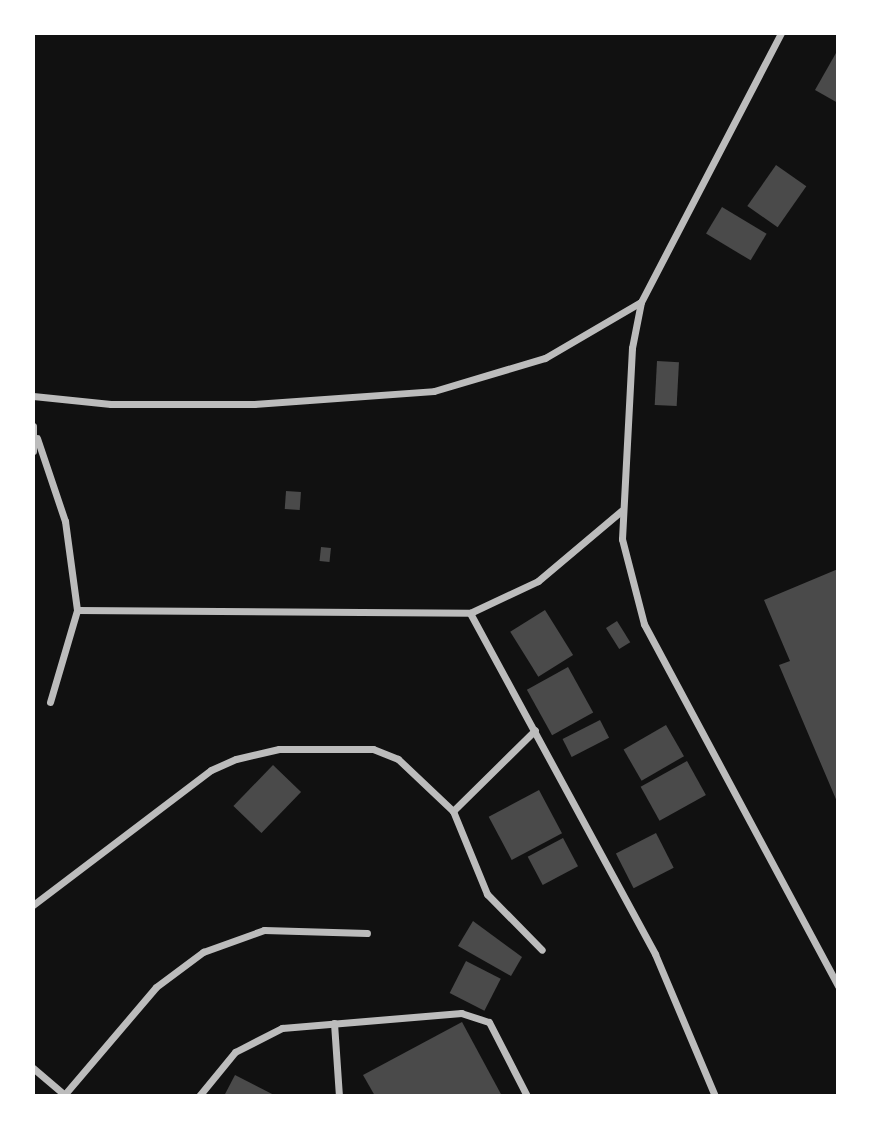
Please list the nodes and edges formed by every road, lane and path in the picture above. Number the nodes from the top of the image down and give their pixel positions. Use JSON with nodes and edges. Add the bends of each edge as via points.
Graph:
{"nodes":[{"id":1,"x":781,"y":33,"type":"edge"},
{"id":2,"x":641,"y":302,"type":"junction"},
{"id":3,"x":33,"y":396,"type":"edge"},
{"id":4,"x":33,"y":426,"type":"edge"},
{"id":5,"x":37,"y":438,"type":"junction"},
{"id":6,"x":33,"y":451,"type":"edge"},
{"id":7,"x":621,"y":511,"type":"junction"},
{"id":8,"x":77,"y":610,"type":"junction"},
{"id":9,"x":470,"y":613,"type":"junction"},
{"id":10,"x":50,"y":702,"type":"dead end"},
{"id":11,"x":535,"y":730,"type":"junction"},
{"id":12,"x":453,"y":811,"type":"junction"},
{"id":13,"x":33,"y":905,"type":"edge"},
{"id":14,"x":367,"y":933,"type":"dead end"},
{"id":15,"x":542,"y":950,"type":"dead end"},
{"id":16,"x":838,"y":986,"type":"edge"},
{"id":17,"x":334,"y":1023,"type":"junction"},
{"id":18,"x":33,"y":1068,"type":"edge"},
{"id":19,"x":65,"y":1095,"type":"edge"},
{"id":20,"x":199,"y":1096,"type":"edge"},
{"id":21,"x":339,"y":1096,"type":"edge"},
{"id":22,"x":527,"y":1096,"type":"edge"},
{"id":23,"x":715,"y":1096,"type":"edge"}],
"edges":[{"from":1,"to":2,"type":"street"},
{"from":2,"to":3,"type":"street","via":[[545,358],[435,391],[254,404],[111,404]]},
{"from":2,"to":7,"type":"street"},
{"from":4,"to":5,"type":"street"},
{"from":5,"to":6,"type":"street"},
{"from":5,"to":8,"type":"street","via":[[65,521]]},
{"from":7,"to":9,"type":"street","via":[[538,581]]},
{"from":7,"to":16,"type":"street","via":[[625,566],[644,624]]},
{"from":8,"to":9,"type":"street"},
{"from":8,"to":10,"type":"street"},
{"from":9,"to":11,"type":"street"},
{"from":11,"to":12,"type":"street"},
{"from":11,"to":23,"type":"street","via":[[655,954]]},
{"from":12,"to":13,"type":"street","via":[[398,759],[373,749],[252,752],[211,770]]},
{"from":12,"to":15,"type":"street","via":[[487,894]]},
{"from":14,"to":19,"type":"street","via":[[285,928],[213,946],[156,987]]},
{"from":17,"to":20,"type":"street","via":[[259,1036],[235,1052]]},
{"from":17,"to":21,"type":"street"},
{"from":17,"to":22,"type":"street","via":[[461,1013],[489,1022]]},
{"from":18,"to":19,"type":"street"}]}
